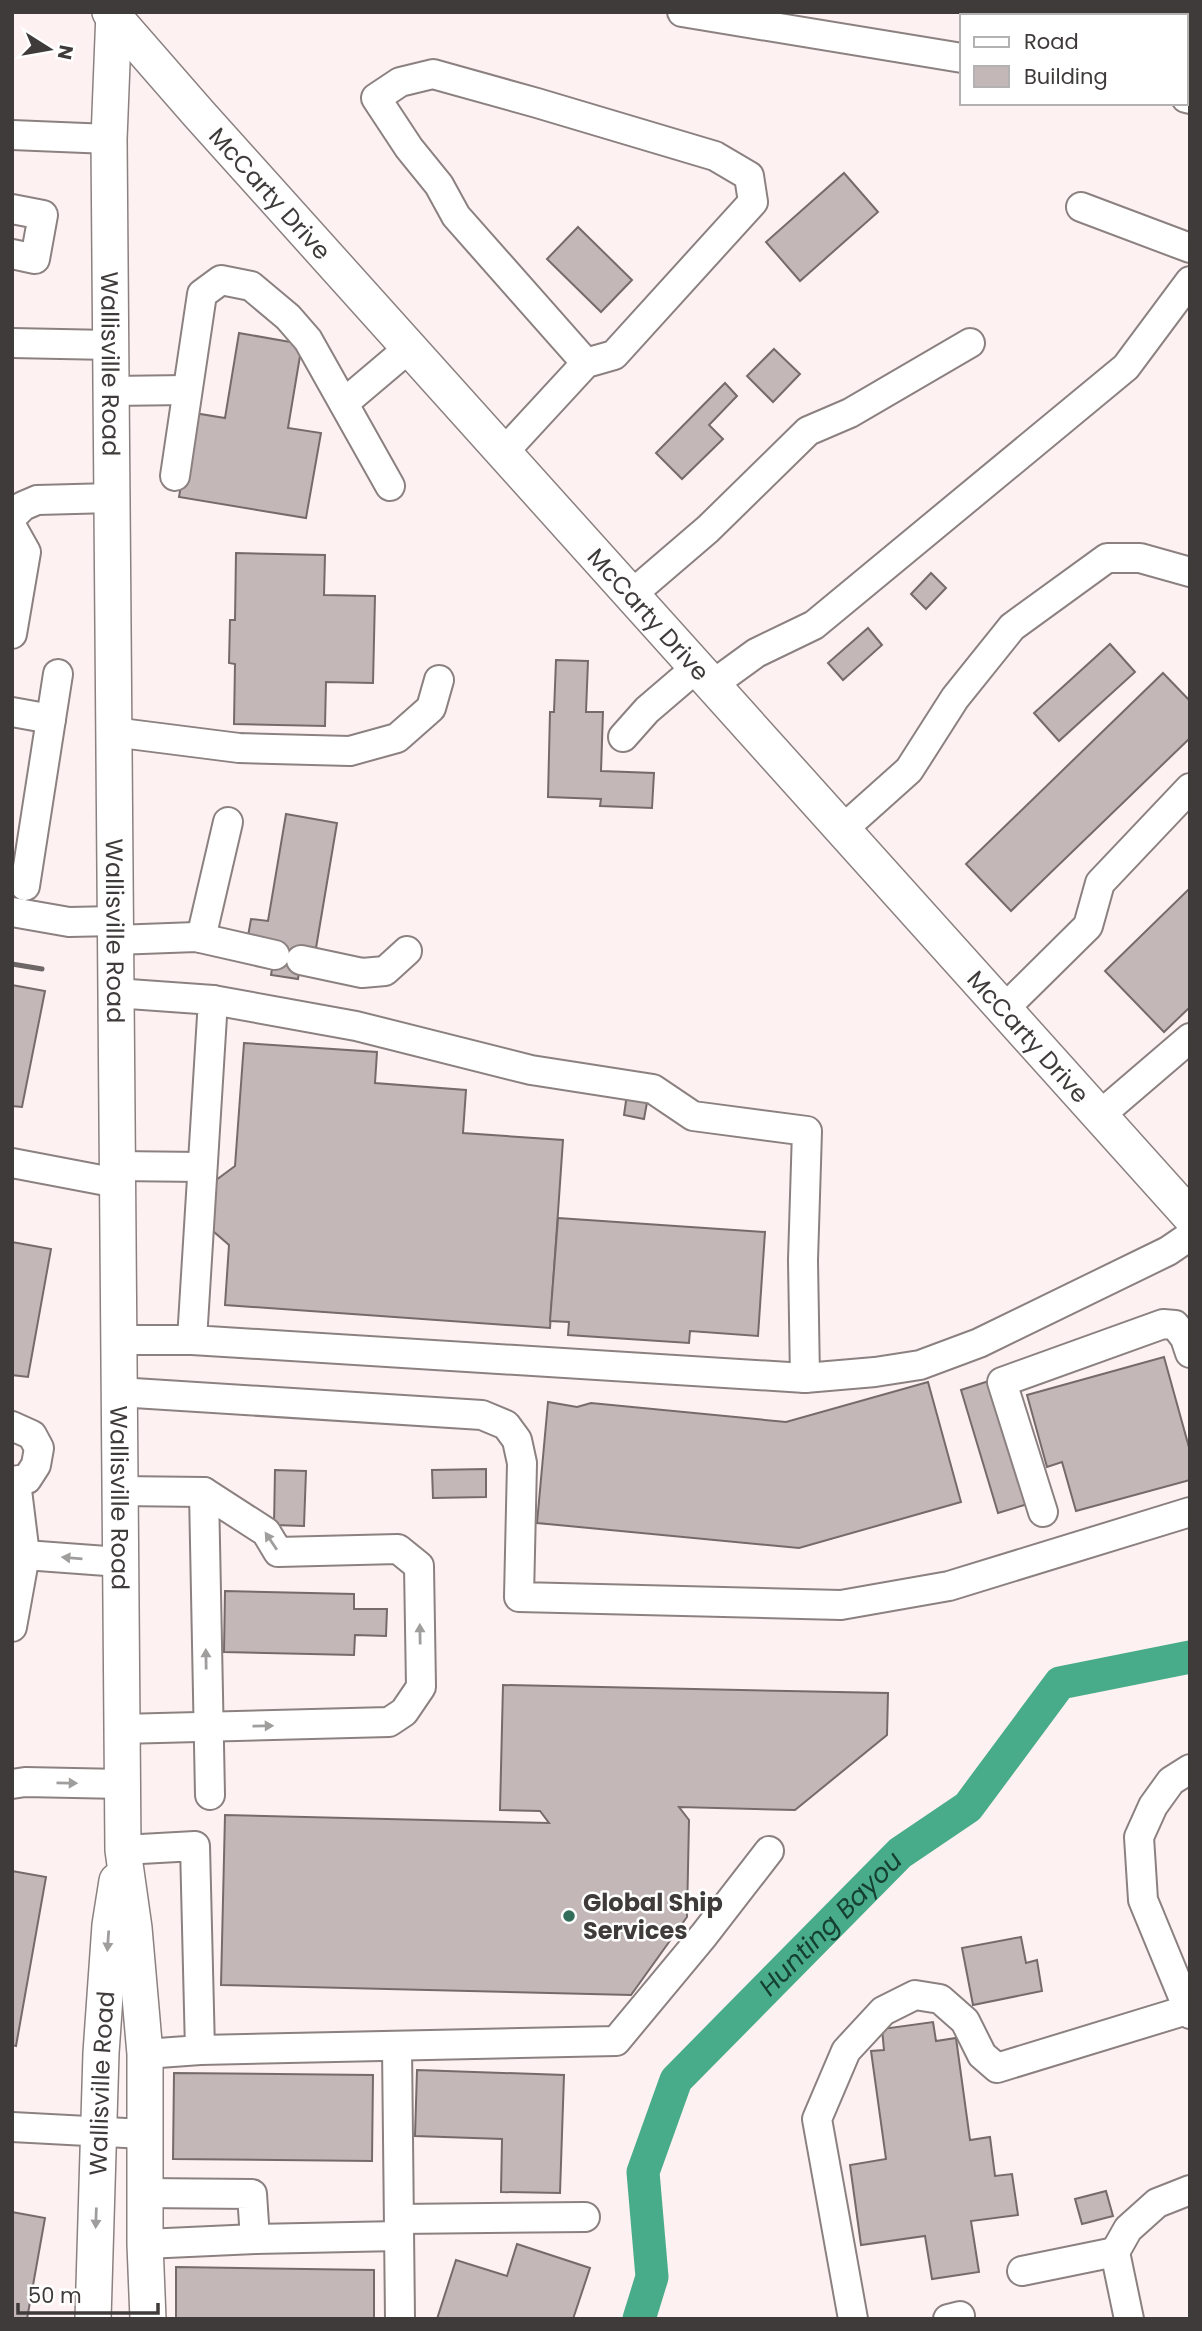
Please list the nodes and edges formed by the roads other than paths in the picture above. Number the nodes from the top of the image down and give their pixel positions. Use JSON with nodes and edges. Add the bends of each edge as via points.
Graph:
{"nodes":[{"id":1,"x":681,"y":12,"type":"edge"},
{"id":2,"x":112,"y":14,"type":"edge"},
{"id":3,"x":960,"y":58,"type":"edge"},
{"id":4,"x":12,"y":135,"type":"edge"},
{"id":5,"x":109,"y":139,"type":"junction"},
{"id":6,"x":1081,"y":207,"type":"dead end"},
{"id":7,"x":12,"y":209,"type":"edge"},
{"id":8,"x":1190,"y":248,"type":"edge"},
{"id":9,"x":12,"y":254,"type":"edge"},
{"id":10,"x":1190,"y":281,"type":"edge"},
{"id":11,"x":12,"y":343,"type":"edge"},
{"id":12,"x":970,"y":343,"type":"dead end"},
{"id":13,"x":110,"y":345,"type":"junction"},
{"id":14,"x":409,"y":348,"type":"junction"},
{"id":15,"x":586,"y":363,"type":"junction"},
{"id":16,"x":187,"y":390,"type":"junction"},
{"id":17,"x":111,"y":391,"type":"junction"},
{"id":18,"x":344,"y":403,"type":"junction"},
{"id":19,"x":503,"y":453,"type":"junction"},
{"id":20,"x":175,"y":476,"type":"dead end"},
{"id":21,"x":390,"y":486,"type":"dead end"},
{"id":22,"x":112,"y":498,"type":"junction"},
{"id":23,"x":12,"y":517,"type":"edge"},
{"id":24,"x":12,"y":527,"type":"edge"},
{"id":25,"x":1190,"y":572,"type":"edge"},
{"id":26,"x":631,"y":595,"type":"junction"},
{"id":27,"x":12,"y":634,"type":"edge"},
{"id":28,"x":58,"y":674,"type":"dead end"},
{"id":29,"x":704,"y":676,"type":"junction"},
{"id":30,"x":439,"y":680,"type":"dead end"},
{"id":31,"x":12,"y":712,"type":"edge"},
{"id":32,"x":51,"y":719,"type":"junction"},
{"id":33,"x":113,"y":732,"type":"junction"},
{"id":34,"x":623,"y":737,"type":"dead end"},
{"id":35,"x":1190,"y":788,"type":"edge"},
{"id":36,"x":228,"y":821,"type":"dead end"},
{"id":37,"x":842,"y":830,"type":"junction"},
{"id":38,"x":25,"y":886,"type":"dead end"},
{"id":39,"x":12,"y":912,"type":"edge"},
{"id":40,"x":115,"y":931,"type":"junction"},
{"id":41,"x":201,"y":938,"type":"junction"},
{"id":42,"x":407,"y":951,"type":"dead end"},
{"id":43,"x":116,"y":993,"type":"junction"},
{"id":44,"x":213,"y":1000,"type":"junction"},
{"id":45,"x":1004,"y":1009,"type":"junction"},
{"id":46,"x":1190,"y":1038,"type":"edge"},
{"id":47,"x":1099,"y":1116,"type":"junction"},
{"id":48,"x":12,"y":1163,"type":"edge"},
{"id":49,"x":201,"y":1167,"type":"junction"},
{"id":50,"x":117,"y":1174,"type":"junction"},
{"id":51,"x":1190,"y":1216,"type":"edge"},
{"id":52,"x":1190,"y":1236,"type":"edge"},
{"id":53,"x":118,"y":1340,"type":"junction"},
{"id":54,"x":192,"y":1340,"type":"junction"},
{"id":55,"x":1190,"y":1353,"type":"edge"},
{"id":56,"x":805,"y":1378,"type":"junction"},
{"id":57,"x":118,"y":1392,"type":"junction"},
{"id":58,"x":12,"y":1426,"type":"edge"},
{"id":59,"x":14,"y":1482,"type":"edge"},
{"id":60,"x":119,"y":1491,"type":"junction"},
{"id":61,"x":204,"y":1492,"type":"junction"},
{"id":62,"x":1043,"y":1512,"type":"dead end"},
{"id":63,"x":1190,"y":1512,"type":"edge"},
{"id":64,"x":25,"y":1555,"type":"junction"},
{"id":65,"x":120,"y":1562,"type":"junction"},
{"id":66,"x":12,"y":1627,"type":"edge"},
{"id":67,"x":207,"y":1727,"type":"junction"},
{"id":68,"x":121,"y":1729,"type":"junction"},
{"id":69,"x":1190,"y":1769,"type":"edge"},
{"id":70,"x":12,"y":1784,"type":"edge"},
{"id":71,"x":122,"y":1784,"type":"junction"},
{"id":72,"x":210,"y":1795,"type":"dead end"},
{"id":73,"x":123,"y":1850,"type":"junction"},
{"id":74,"x":769,"y":1851,"type":"dead end"},
{"id":75,"x":1189,"y":2011,"type":"edge"},
{"id":76,"x":397,"y":2047,"type":"junction"},
{"id":77,"x":200,"y":2050,"type":"junction"},
{"id":78,"x":145,"y":2054,"type":"junction"},
{"id":79,"x":12,"y":2127,"type":"edge"},
{"id":80,"x":99,"y":2132,"type":"junction"},
{"id":81,"x":145,"y":2134,"type":"junction"},
{"id":82,"x":1190,"y":2190,"type":"edge"},
{"id":83,"x":145,"y":2193,"type":"junction"},
{"id":84,"x":585,"y":2217,"type":"dead end"},
{"id":85,"x":399,"y":2227,"type":"junction"},
{"id":86,"x":255,"y":2239,"type":"junction"},
{"id":87,"x":145,"y":2244,"type":"junction"},
{"id":88,"x":1115,"y":2252,"type":"junction"},
{"id":89,"x":1022,"y":2271,"type":"dead end"},
{"id":90,"x":93,"y":2319,"type":"edge"},
{"id":91,"x":148,"y":2319,"type":"edge"},
{"id":92,"x":400,"y":2319,"type":"edge"},
{"id":93,"x":853,"y":2319,"type":"edge"},
{"id":94,"x":1129,"y":2319,"type":"edge"}],
"edges":[{"from":1,"to":3,"type":"street"},
{"from":2,"to":5,"type":"main road","name":"Wallisville Road"},
{"from":2,"to":14,"type":"main road","name":"McCarty Drive"},
{"from":4,"to":5,"type":"street"},
{"from":5,"to":13,"type":"main road","name":"Wallisville Road"},
{"from":6,"to":8,"type":"street"},
{"from":7,"to":9,"type":"street","via":[[43,215],[35,259]]},
{"from":10,"to":29,"type":"street","via":[[1126,367],[814,625]]},
{"from":11,"to":13,"type":"street"},
{"from":12,"to":26,"type":"street","via":[[850,413],[808,431],[708,529]]},
{"from":13,"to":17,"type":"main road","name":"Wallisville Road"},
{"from":14,"to":18,"type":"street"},
{"from":14,"to":19,"type":"main road","name":"McCarty Drive"},
{"from":15,"to":15,"type":"street","via":[[614,355],[753,202],[749,176],[715,156],[433,74],[400,82],[376,98],[456,216]]},
{"from":15,"to":19,"type":"street"},
{"from":16,"to":17,"type":"street"},
{"from":16,"to":18,"type":"street","via":[[202,294],[221,280],[251,286],[288,317],[308,340]]},
{"from":16,"to":20,"type":"street"},
{"from":17,"to":22,"type":"main road","name":"Wallisville Road"},
{"from":18,"to":21,"type":"street"},
{"from":19,"to":26,"type":"main road","name":"McCarty Drive"},
{"from":22,"to":23,"type":"street","via":[[37,500]]},
{"from":22,"to":33,"type":"main road","name":"Wallisville Road"},
{"from":24,"to":27,"type":"street","via":[[26,552]]},
{"from":25,"to":37,"type":"street","via":[[1140,558],[1107,558],[1012,627],[955,698],[909,770]]},
{"from":26,"to":29,"type":"main road","name":"McCarty Drive"},
{"from":28,"to":32,"type":"street"},
{"from":29,"to":34,"type":"street","via":[[647,710]]},
{"from":29,"to":37,"type":"main road","name":"McCarty Drive"},
{"from":30,"to":33,"type":"street","via":[[431,708],[397,738],[350,751],[239,748]]},
{"from":31,"to":32,"type":"street"},
{"from":32,"to":38,"type":"street"},
{"from":33,"to":40,"type":"main road","name":"Wallisville Road"},
{"from":35,"to":45,"type":"street","via":[[1100,883],[1088,926]]},
{"from":36,"to":41,"type":"street"},
{"from":37,"to":45,"type":"main road","name":"McCarty Drive"},
{"from":39,"to":40,"type":"street"},
{"from":40,"to":41,"type":"street"},
{"from":40,"to":43,"type":"main road","name":"Wallisville Road"},
{"from":41,"to":42,"type":"street","via":[[362,973],[385,971]]},
{"from":43,"to":44,"type":"street"},
{"from":43,"to":50,"type":"main road","name":"Wallisville Road"},
{"from":44,"to":49,"type":"street"},
{"from":44,"to":56,"type":"street","via":[[356,1026],[531,1070],[653,1089],[693,1116],[807,1131]]},
{"from":45,"to":47,"type":"main road","name":"McCarty Drive"},
{"from":46,"to":47,"type":"street"},
{"from":47,"to":51,"type":"main road","name":"McCarty Drive"},
{"from":48,"to":50,"type":"street"},
{"from":49,"to":50,"type":"street"},
{"from":49,"to":54,"type":"street"},
{"from":50,"to":53,"type":"main road","name":"Wallisville Road"},
{"from":52,"to":56,"type":"street","via":[[979,1343],[920,1365]]},
{"from":53,"to":54,"type":"street"},
{"from":53,"to":57,"type":"main road","name":"Wallisville Road"},
{"from":54,"to":56,"type":"street"},
{"from":55,"to":62,"type":"street","via":[[1175,1325],[1163,1324],[1002,1382]]},
{"from":57,"to":60,"type":"main road","name":"Wallisville Road"},
{"from":57,"to":63,"type":"street","via":[[482,1415],[506,1425],[517,1440],[522,1463],[519,1597],[841,1605],[949,1586]]},
{"from":58,"to":59,"type":"street","via":[[32,1435],[39,1448],[27,1479]]},
{"from":59,"to":64,"type":"street"},
{"from":60,"to":61,"type":"street"},
{"from":60,"to":65,"type":"main road","name":"Wallisville Road"},
{"from":67,"to":61,"type":"street","one_way":true},
{"from":67,"to":61,"type":"street","one_way":true,"via":[[389,1722],[404,1712],[421,1687],[421,1673],[419,1566],[398,1549],[278,1552],[266,1532]]},
{"from":65,"to":64,"type":"street","one_way":true},
{"from":64,"to":66,"type":"street"},
{"from":65,"to":68,"type":"main road","name":"Wallisville Road"},
{"from":67,"to":68,"type":"street"},
{"from":67,"to":72,"type":"street"},
{"from":68,"to":71,"type":"main road","name":"Wallisville Road"},
{"from":69,"to":75,"type":"street","via":[[1171,1781],[1139,1837],[1143,1900]]},
{"from":70,"to":71,"type":"street","one_way":true},
{"from":71,"to":73,"type":"main road","name":"Wallisville Road"},
{"from":73,"to":77,"type":"street","via":[[195,1846]]},
{"from":73,"to":78,"type":"main road","name":"Wallisville Road"},
{"from":73,"to":80,"type":"main road","name":"Wallisville Road","one_way":true,"via":[[110,1926]]},
{"from":74,"to":76,"type":"street","via":[[616,2041]]},
{"from":75,"to":93,"type":"street","via":[[997,2068],[982,2056],[965,2021],[940,1999],[915,1995],[883,2011],[846,2051],[817,2119]]},
{"from":76,"to":77,"type":"street"},
{"from":76,"to":85,"type":"street"},
{"from":77,"to":78,"type":"street"},
{"from":78,"to":81,"type":"main road","name":"Wallisville Road"},
{"from":79,"to":80,"type":"street"},
{"from":80,"to":81,"type":"street"},
{"from":80,"to":90,"type":"main road","name":"Wallisville Road","one_way":true},
{"from":81,"to":83,"type":"main road","name":"Wallisville Road"},
{"from":82,"to":88,"type":"street","via":[[1157,2203],[1128,2230]]},
{"from":83,"to":86,"type":"street","via":[[252,2194]]},
{"from":83,"to":87,"type":"main road","name":"Wallisville Road"},
{"from":84,"to":85,"type":"street"},
{"from":85,"to":86,"type":"street"},
{"from":85,"to":92,"type":"street"},
{"from":86,"to":87,"type":"street"},
{"from":87,"to":91,"type":"main road","name":"Wallisville Road"},
{"from":88,"to":89,"type":"street"},
{"from":88,"to":94,"type":"street"}]}
